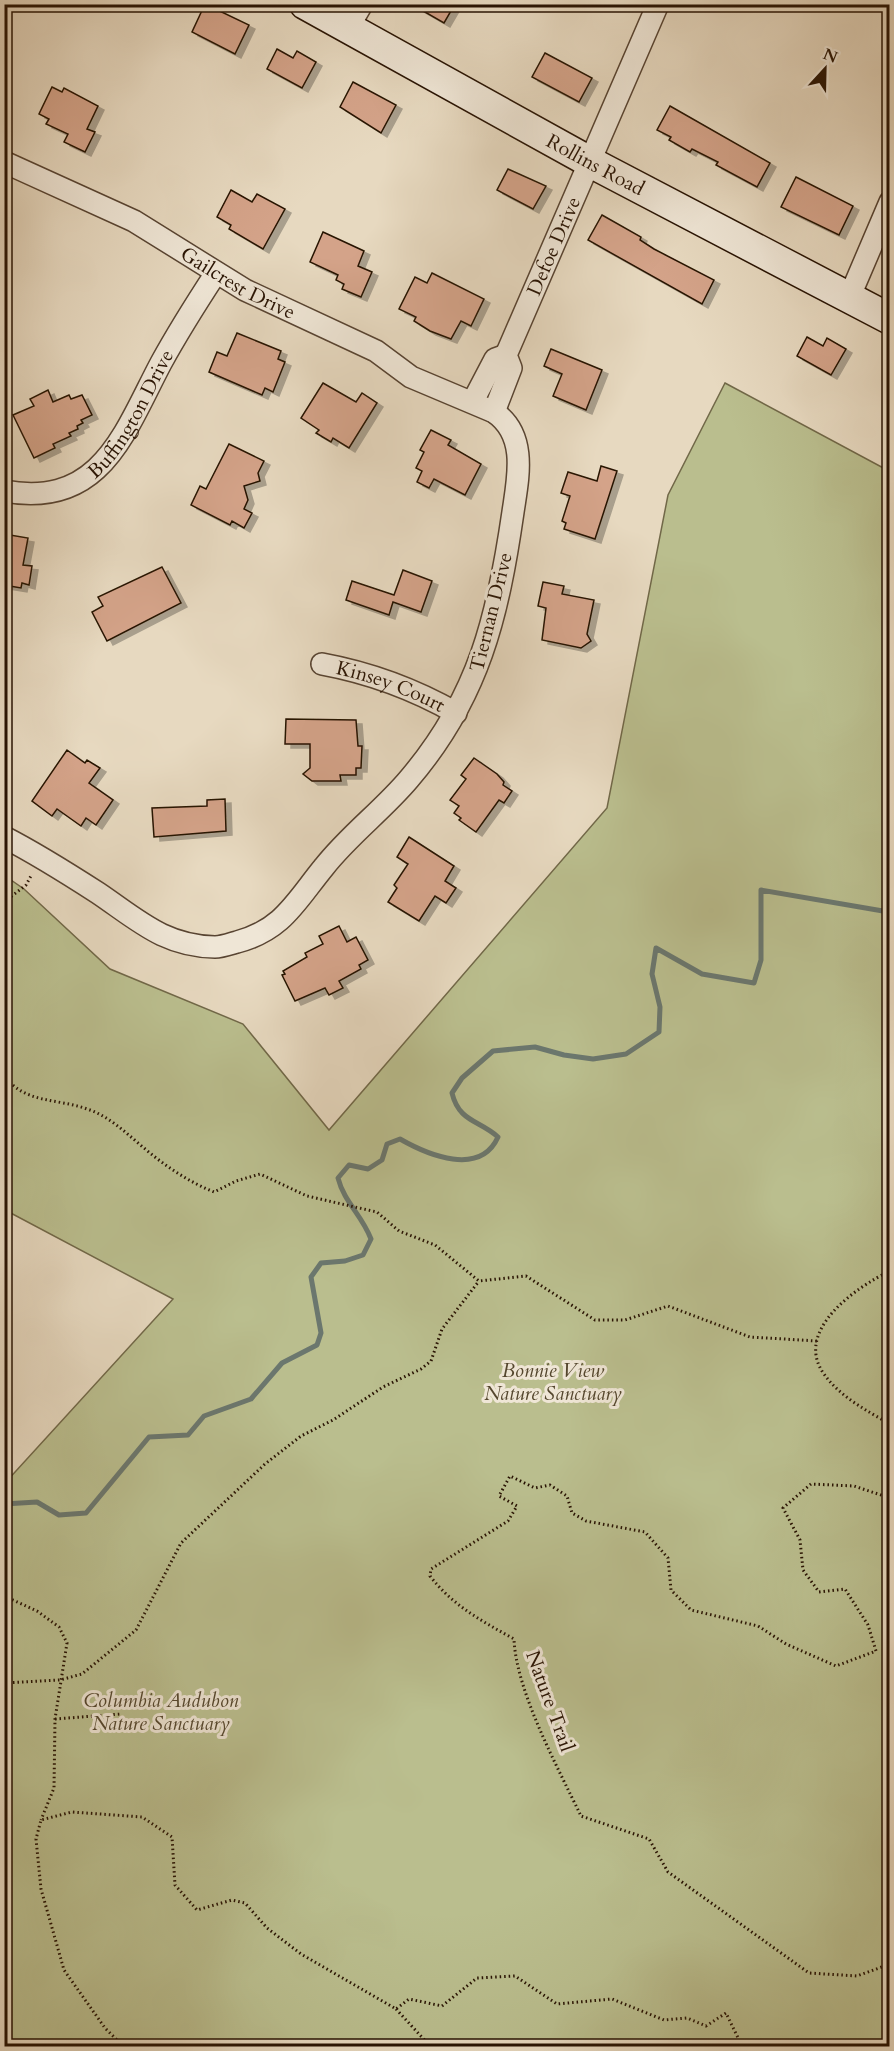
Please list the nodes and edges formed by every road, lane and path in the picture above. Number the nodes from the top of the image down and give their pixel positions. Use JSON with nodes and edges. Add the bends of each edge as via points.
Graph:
{"nodes":[{"id":1,"x":304,"y":4,"type":"edge"},
{"id":2,"x":658,"y":4,"type":"edge"},
{"id":3,"x":355,"y":16,"type":"edge"},
{"id":4,"x":4,"y":162,"type":"edge"},
{"id":5,"x":590,"y":162,"type":"junction"},
{"id":6,"x":890,"y":202,"type":"edge"},
{"id":7,"x":216,"y":273,"type":"junction"},
{"id":8,"x":849,"y":297,"type":"junction"},
{"id":9,"x":890,"y":319,"type":"edge"},
{"id":10,"x":506,"y":355,"type":"junction"},
{"id":11,"x":473,"y":401,"type":"junction"},
{"id":12,"x":494,"y":412,"type":"junction"},
{"id":13,"x":4,"y":491,"type":"edge"},
{"id":14,"x":322,"y":664,"type":"dead end"},
{"id":15,"x":456,"y":713,"type":"junction"},
{"id":16,"x":4,"y":837,"type":"edge"},
{"id":17,"x":42,"y":856,"type":"junction"},
{"id":18,"x":4,"y":902,"type":"edge"},
{"id":19,"x":4,"y":1075,"type":"edge"},
{"id":20,"x":890,"y":1271,"type":"edge"},
{"id":21,"x":478,"y":1281,"type":"junction"},
{"id":22,"x":817,"y":1341,"type":"junction"},
{"id":23,"x":890,"y":1424,"type":"edge"},
{"id":24,"x":890,"y":1498,"type":"edge"},
{"id":25,"x":4,"y":1596,"type":"edge"},
{"id":26,"x":60,"y":1680,"type":"junction"},
{"id":27,"x":4,"y":1683,"type":"edge"},
{"id":28,"x":121,"y":1714,"type":"dead end"},
{"id":29,"x":56,"y":1719,"type":"junction"},
{"id":30,"x":41,"y":1820,"type":"junction"},
{"id":31,"x":890,"y":1964,"type":"edge"},
{"id":32,"x":396,"y":2009,"type":"junction"},
{"id":33,"x":890,"y":2040,"type":"edge"},
{"id":34,"x":123,"y":2046,"type":"edge"},
{"id":35,"x":430,"y":2046,"type":"edge"},
{"id":36,"x":742,"y":2046,"type":"edge"},
{"id":37,"x":873,"y":2046,"type":"edge"}],
"edges":[{"from":1,"to":3,"type":"street","name":"Rollins Road"},
{"from":2,"to":5,"type":"street","name":"Defoe Drive"},
{"from":3,"to":5,"type":"street","name":"Rollins Road"},
{"from":4,"to":7,"type":"street","name":"Gailcrest Drive","via":[[134,221]]},
{"from":5,"to":8,"type":"street","name":"Rollins Road"},
{"from":5,"to":10,"type":"street","name":"Defoe Drive"},
{"from":6,"to":8,"type":"street"},
{"from":7,"to":11,"type":"street","name":"Gailcrest Drive","via":[[277,307],[376,351],[411,377]]},
{"from":7,"to":13,"type":"street","name":"Buffington Drive","via":[[175,336],[114,453],[90,475],[60,492],[23,495]]},
{"from":8,"to":9,"type":"street","name":"Rollins Road"},
{"from":10,"to":11,"type":"street","name":"Defoe Drive","via":[[495,359]]},
{"from":10,"to":12,"type":"street","name":"Defoe Drive","via":[[511,368]]},
{"from":11,"to":12,"type":"street","name":"Tiernan Drive"},
{"from":12,"to":15,"type":"street","name":"Tiernan Drive","via":[[513,435],[519,452],[519,474],[500,593],[472,682]]},
{"from":14,"to":15,"type":"street","name":"Kinsey Court","via":[[390,680]]},
{"from":15,"to":17,"type":"street","name":"Tiernan Drive","via":[[409,780],[324,867],[303,897],[277,924],[250,939],[218,947],[183,944],[153,932]]},
{"from":16,"to":17,"type":"street","name":"Tiernan Drive"},
{"from":17,"to":18,"type":"path","via":[[26,885]]},
{"from":19,"to":21,"type":"path","via":[[13,1088],[34,1098],[88,1109],[118,1125],[193,1184],[214,1192],[260,1174],[307,1196],[377,1212],[399,1231],[435,1245]]},
{"from":20,"to":22,"type":"path","via":[[846,1299],[823,1324]]},
{"from":21,"to":22,"type":"path","via":[[526,1276],[594,1320],[625,1320],[668,1306],[750,1337]]},
{"from":21,"to":26,"type":"path","via":[[442,1329],[431,1361],[301,1436],[265,1464],[181,1543],[136,1630],[82,1674]]},
{"from":22,"to":23,"type":"path","via":[[823,1373],[848,1397]]},
{"from":24,"to":31,"type":"path","name":"Nature Trail","via":[[854,1486],[811,1484],[783,1508],[800,1540],[803,1570],[819,1592],[845,1589],[868,1625],[876,1651],[836,1666],[786,1644],[758,1626],[691,1610],[671,1590],[668,1558],[645,1532],[585,1521],[572,1513],[567,1496],[550,1485],[536,1488],[510,1476],[499,1496],[518,1506],[508,1521],[431,1569],[430,1575],[464,1611],[514,1639],[515,1659],[540,1728],[581,1816],[649,1839],[668,1872],[809,1973],[857,1976]]},
{"from":25,"to":26,"type":"path","via":[[37,1611],[58,1627],[67,1642]]},
{"from":26,"to":27,"type":"path"},
{"from":26,"to":29,"type":"path"},
{"from":28,"to":29,"type":"path"},
{"from":29,"to":30,"type":"path","via":[[54,1788]]},
{"from":30,"to":32,"type":"path","via":[[72,1812],[142,1817],[172,1837],[175,1885],[197,1910],[232,1900],[245,1903],[267,1928],[301,1954]]},
{"from":30,"to":34,"type":"path","via":[[36,1839],[41,1889],[64,1970],[105,2028]]},
{"from":32,"to":35,"type":"path"},
{"from":32,"to":36,"type":"path","via":[[409,1999],[442,2006],[477,1978],[515,1976],[557,2004],[612,1999],[664,2020],[687,2018],[706,2026],[726,2013]]},
{"from":33,"to":37,"type":"path"}]}
